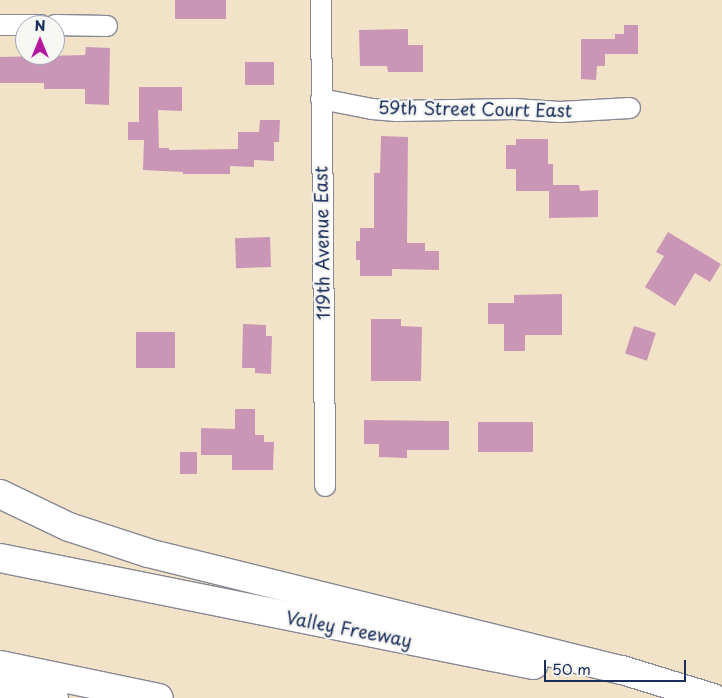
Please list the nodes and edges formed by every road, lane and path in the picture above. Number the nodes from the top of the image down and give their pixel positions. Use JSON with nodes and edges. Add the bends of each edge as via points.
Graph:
{"nodes":[{"id":1,"x":321,"y":0,"type":"edge"},
{"id":2,"x":0,"y":25,"type":"edge"},
{"id":3,"x":15,"y":25,"type":"edge"},
{"id":4,"x":65,"y":25,"type":"edge"},
{"id":5,"x":106,"y":26,"type":"dead end"},
{"id":6,"x":321,"y":99,"type":"junction"},
{"id":7,"x":630,"y":108,"type":"dead end"},
{"id":8,"x":325,"y":486,"type":"dead end"},
{"id":9,"x":0,"y":494,"type":"edge"},
{"id":10,"x":0,"y":558,"type":"edge"},
{"id":11,"x":0,"y":664,"type":"edge"},
{"id":12,"x":0,"y":687,"type":"edge"},
{"id":13,"x":54,"y":698,"type":"edge"},
{"id":14,"x":159,"y":698,"type":"edge"},
{"id":15,"x":699,"y":698,"type":"edge"},
{"id":16,"x":713,"y":698,"type":"edge"}],
"edges":[{"from":1,"to":6,"type":"street","name":"119th Avenue East"},
{"from":2,"to":3,"type":"street"},
{"from":4,"to":5,"type":"street"},
{"from":6,"to":7,"type":"street","name":"59th Street Court East","via":[[396,111],[560,112]]},
{"from":6,"to":8,"type":"street","name":"119th Avenue East"},
{"from":9,"to":16,"type":"highway","via":[[69,527],[148,553],[622,670]]},
{"from":10,"to":15,"type":"highway","name":"Valley Freeway"},
{"from":11,"to":14,"type":"highway"},
{"from":12,"to":13,"type":"highway"}]}
